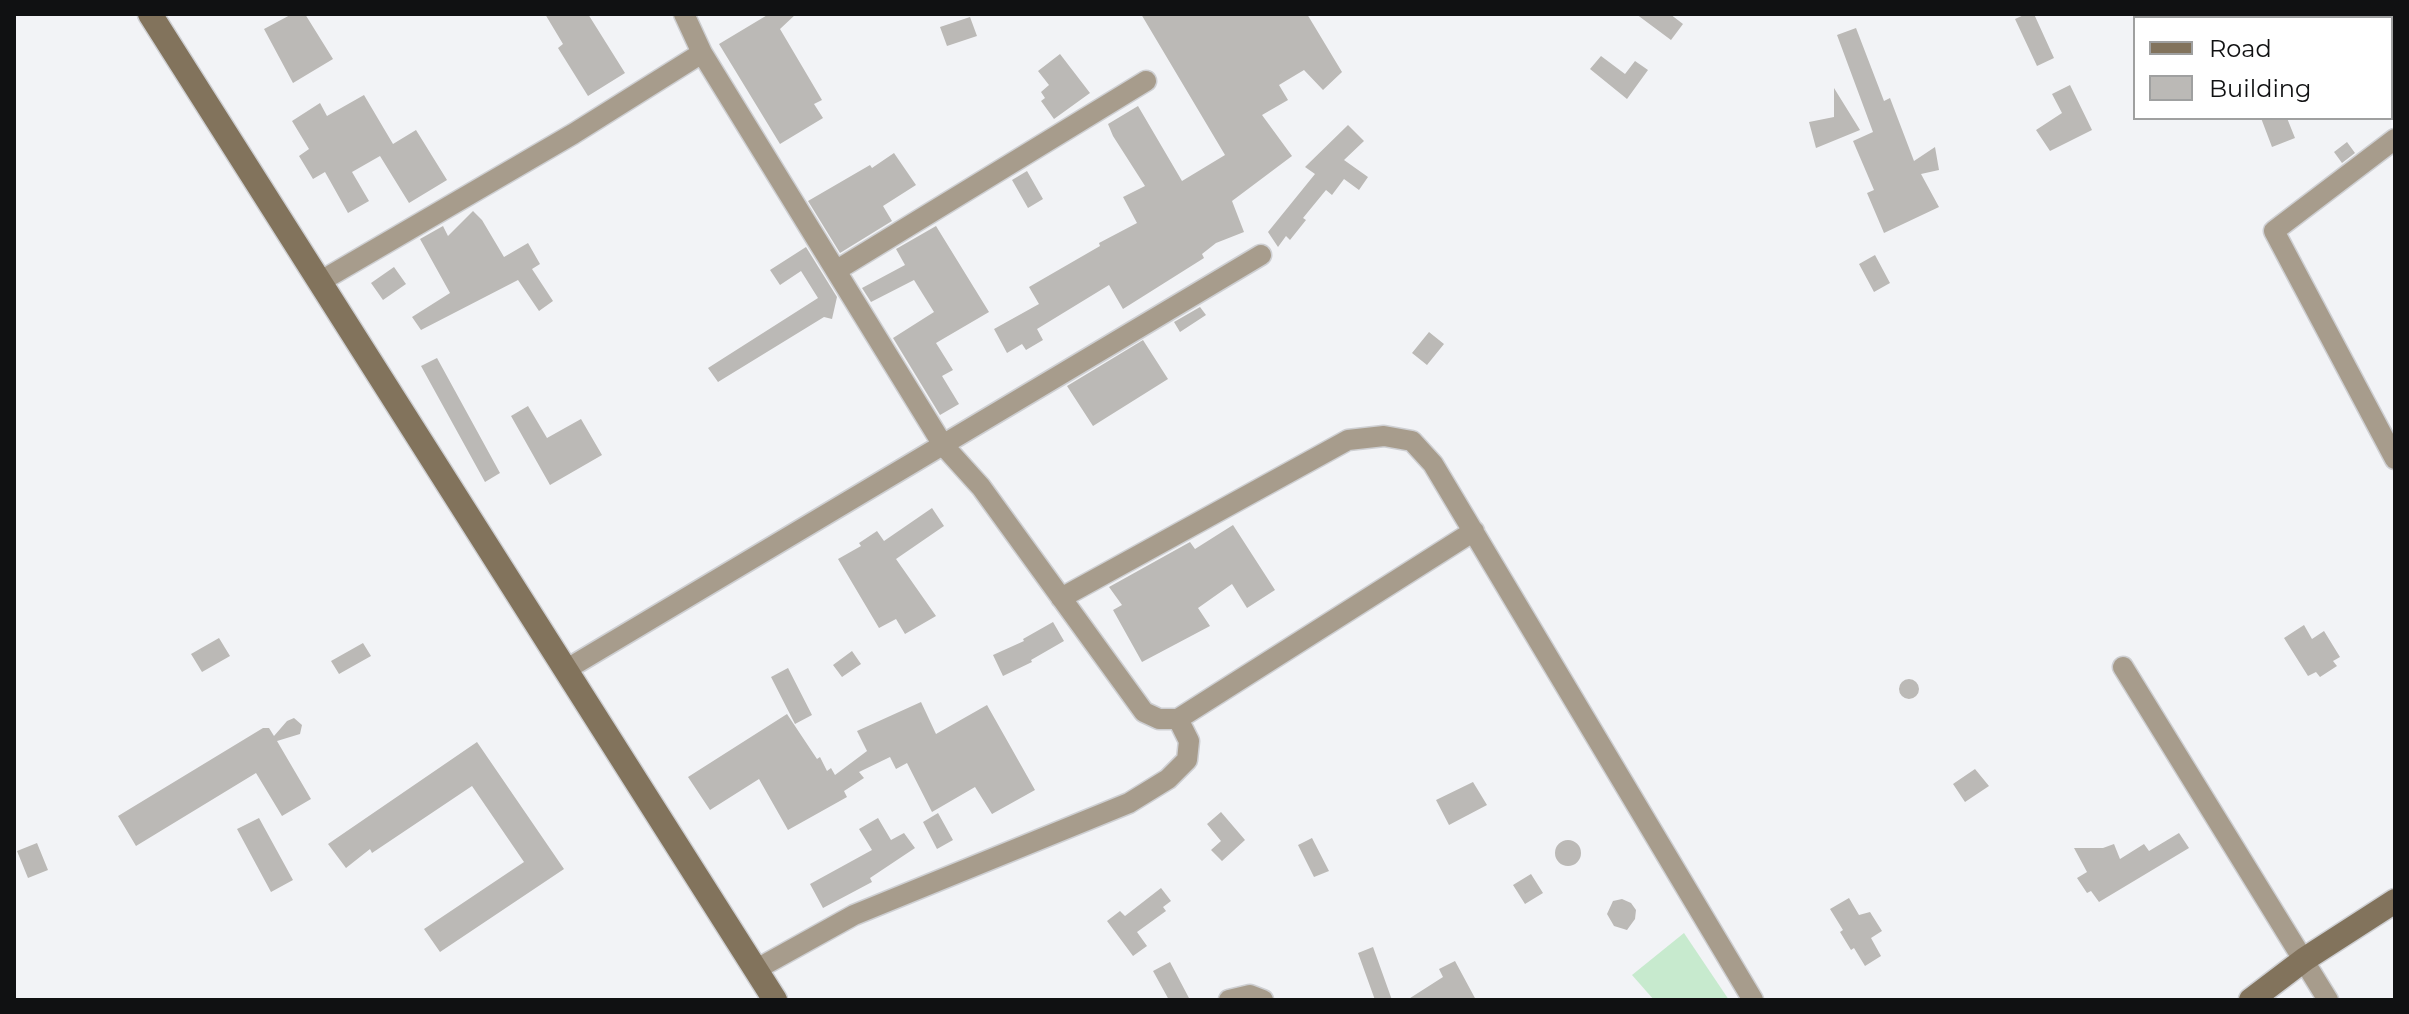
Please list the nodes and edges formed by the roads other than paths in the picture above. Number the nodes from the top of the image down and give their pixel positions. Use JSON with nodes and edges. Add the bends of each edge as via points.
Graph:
{"nodes":[{"id":1,"x":684,"y":14,"type":"edge"},
{"id":2,"x":155,"y":15,"type":"edge"},
{"id":3,"x":702,"y":53,"type":"junction"},
{"id":4,"x":1146,"y":81,"type":"dead end"},
{"id":5,"x":2395,"y":139,"type":"edge"},
{"id":6,"x":1261,"y":255,"type":"dead end"},
{"id":7,"x":837,"y":270,"type":"junction"},
{"id":8,"x":321,"y":281,"type":"junction"},
{"id":9,"x":943,"y":445,"type":"junction"},
{"id":10,"x":2395,"y":459,"type":"edge"},
{"id":11,"x":1474,"y":531,"type":"junction"},
{"id":12,"x":1061,"y":598,"type":"junction"},
{"id":13,"x":2123,"y":667,"type":"dead end"},
{"id":14,"x":567,"y":669,"type":"junction"},
{"id":15,"x":1178,"y":719,"type":"junction"},
{"id":16,"x":2395,"y":901,"type":"edge"},
{"id":17,"x":2305,"y":959,"type":"junction"},
{"id":18,"x":755,"y":970,"type":"junction"},
{"id":19,"x":775,"y":1000,"type":"edge"},
{"id":20,"x":1229,"y":1000,"type":"edge"},
{"id":21,"x":1263,"y":1000,"type":"edge"},
{"id":22,"x":1753,"y":1000,"type":"edge"},
{"id":23,"x":2251,"y":1000,"type":"edge"},
{"id":24,"x":2328,"y":1000,"type":"edge"}],
"edges":[{"from":1,"to":3,"type":"street"},
{"from":2,"to":8,"type":"street"},
{"from":3,"to":7,"type":"street"},
{"from":3,"to":8,"type":"street"},
{"from":4,"to":7,"type":"street"},
{"from":5,"to":10,"type":"street","via":[[2274,231]]},
{"from":6,"to":9,"type":"street"},
{"from":7,"to":9,"type":"street"},
{"from":8,"to":14,"type":"street"},
{"from":9,"to":12,"type":"street","via":[[981,487]]},
{"from":9,"to":14,"type":"street"},
{"from":11,"to":12,"type":"street","via":[[1433,464],[1412,441],[1384,436],[1348,440]]},
{"from":11,"to":15,"type":"street"},
{"from":11,"to":22,"type":"street"},
{"from":12,"to":15,"type":"street","via":[[1144,712]]},
{"from":13,"to":17,"type":"street"},
{"from":14,"to":18,"type":"street"},
{"from":15,"to":18,"type":"street","via":[[1189,741],[1187,760],[1129,803],[854,915]]},
{"from":16,"to":17,"type":"street"},
{"from":17,"to":23,"type":"street"},
{"from":17,"to":24,"type":"street"},
{"from":18,"to":19,"type":"street"},
{"from":20,"to":21,"type":"street","via":[[1250,995]]}]}
